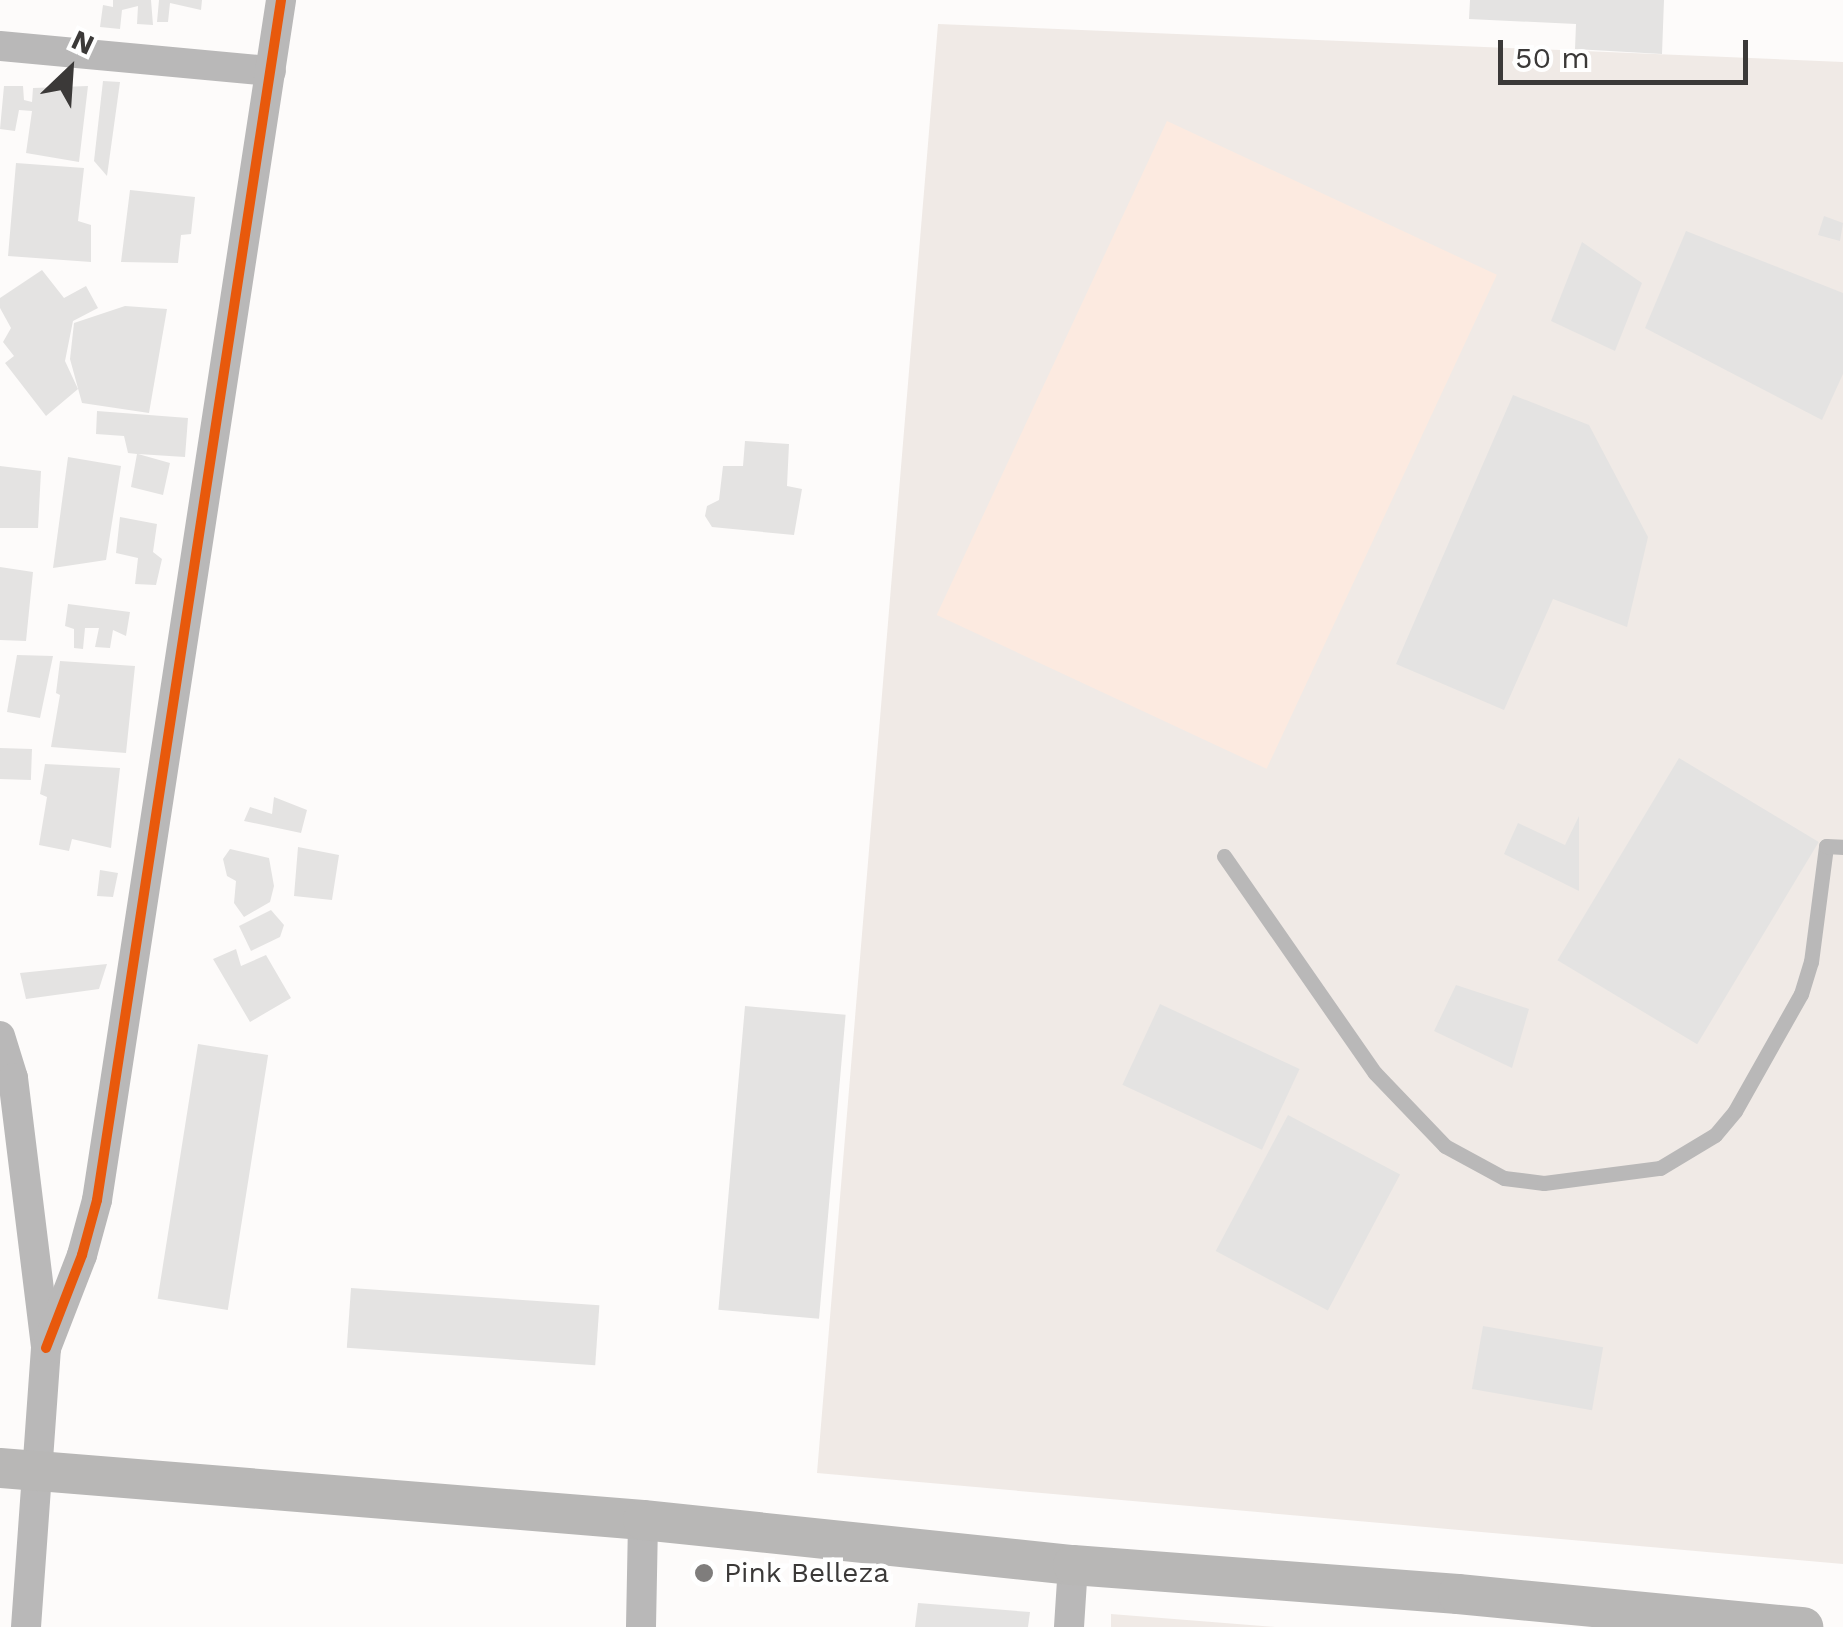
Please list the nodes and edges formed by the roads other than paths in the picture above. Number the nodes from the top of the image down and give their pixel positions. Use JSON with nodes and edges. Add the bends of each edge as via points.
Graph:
{"nodes":[{"id":1,"x":281,"y":0,"type":"edge"},
{"id":2,"x":0,"y":46,"type":"edge"},
{"id":3,"x":271,"y":70,"type":"junction"},
{"id":4,"x":1843,"y":847,"type":"edge"},
{"id":5,"x":1224,"y":856,"type":"dead end"},
{"id":6,"x":0,"y":1036,"type":"edge"},
{"id":7,"x":46,"y":1348,"type":"junction"},
{"id":8,"x":19,"y":1469,"type":"edge"},
{"id":9,"x":643,"y":1520,"type":"junction"},
{"id":10,"x":1074,"y":1565,"type":"junction"},
{"id":11,"x":26,"y":1627,"type":"edge"},
{"id":12,"x":641,"y":1627,"type":"edge"},
{"id":13,"x":1069,"y":1627,"type":"edge"},
{"id":14,"x":1802,"y":1627,"type":"edge"}],
"edges":[{"from":1,"to":3,"type":"street"},
{"from":2,"to":3,"type":"street"},
{"from":3,"to":7,"type":"street","via":[[97,1200]]},
{"from":4,"to":5,"type":"lane","via":[[1826,846],[1801,994],[1715,1135],[1660,1168],[1544,1183],[1504,1178],[1445,1146],[1375,1073]]},
{"from":6,"to":7,"type":"street","via":[[12,1078]]},
{"from":7,"to":8,"type":"street"},
{"from":8,"to":9,"type":"main road"},
{"from":8,"to":11,"type":"street"},
{"from":9,"to":10,"type":"main road"},
{"from":9,"to":12,"type":"street"},
{"from":10,"to":13,"type":"street"},
{"from":10,"to":14,"type":"main road"}]}
